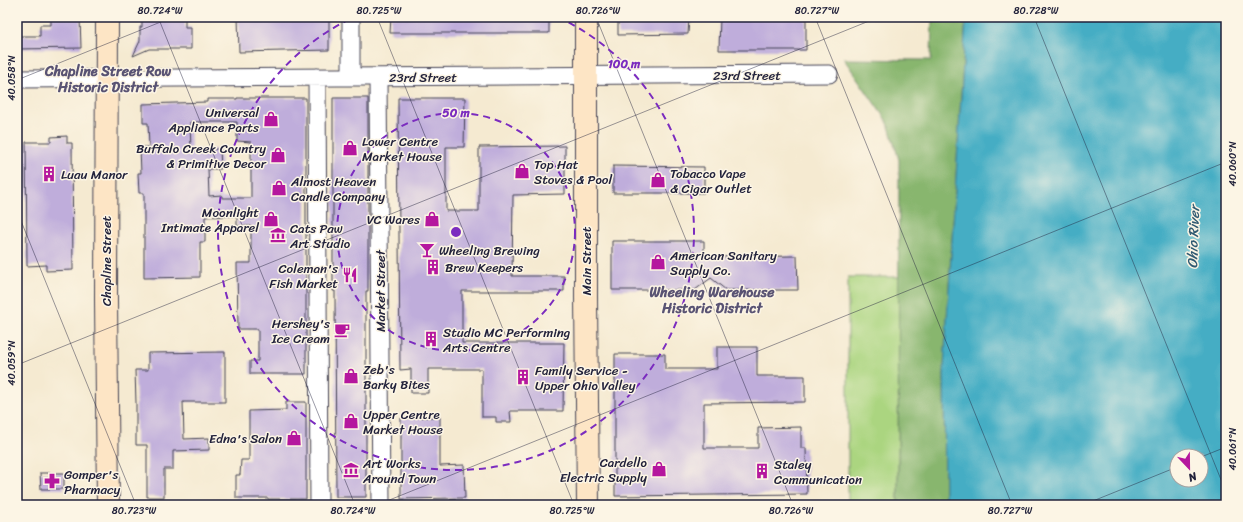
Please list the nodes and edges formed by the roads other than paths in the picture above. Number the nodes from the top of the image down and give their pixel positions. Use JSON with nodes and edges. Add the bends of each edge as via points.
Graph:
{"nodes":[{"id":1,"x":107,"y":17,"type":"edge"},
{"id":2,"x":350,"y":17,"type":"edge"},
{"id":3,"x":586,"y":17,"type":"edge"},
{"id":4,"x":829,"y":74,"type":"dead end"},
{"id":5,"x":586,"y":76,"type":"junction"},
{"id":6,"x":351,"y":77,"type":"junction"},
{"id":7,"x":378,"y":77,"type":"junction"},
{"id":8,"x":317,"y":78,"type":"junction"},
{"id":9,"x":107,"y":79,"type":"junction"},
{"id":10,"x":17,"y":80,"type":"edge"},
{"id":11,"x":108,"y":505,"type":"edge"},
{"id":12,"x":319,"y":505,"type":"edge"},
{"id":13,"x":381,"y":505,"type":"edge"},
{"id":14,"x":588,"y":505,"type":"edge"}],
"edges":[{"from":1,"to":9,"type":"main road","name":"Chapline Street"},
{"from":2,"to":6,"type":"street"},
{"from":3,"to":5,"type":"main road","name":"Main Street"},
{"from":4,"to":5,"type":"street","name":"23rd Street"},
{"from":5,"to":7,"type":"street","name":"23rd Street"},
{"from":5,"to":14,"type":"main road","name":"Main Street"},
{"from":6,"to":7,"type":"street","name":"23rd Street"},
{"from":6,"to":8,"type":"street","name":"23rd Street"},
{"from":7,"to":13,"type":"street","name":"Market Street"},
{"from":8,"to":9,"type":"street","name":"23rd Street"},
{"from":8,"to":12,"type":"street"},
{"from":9,"to":10,"type":"street","name":"23rd Street"},
{"from":9,"to":11,"type":"main road","name":"Chapline Street"}]}
